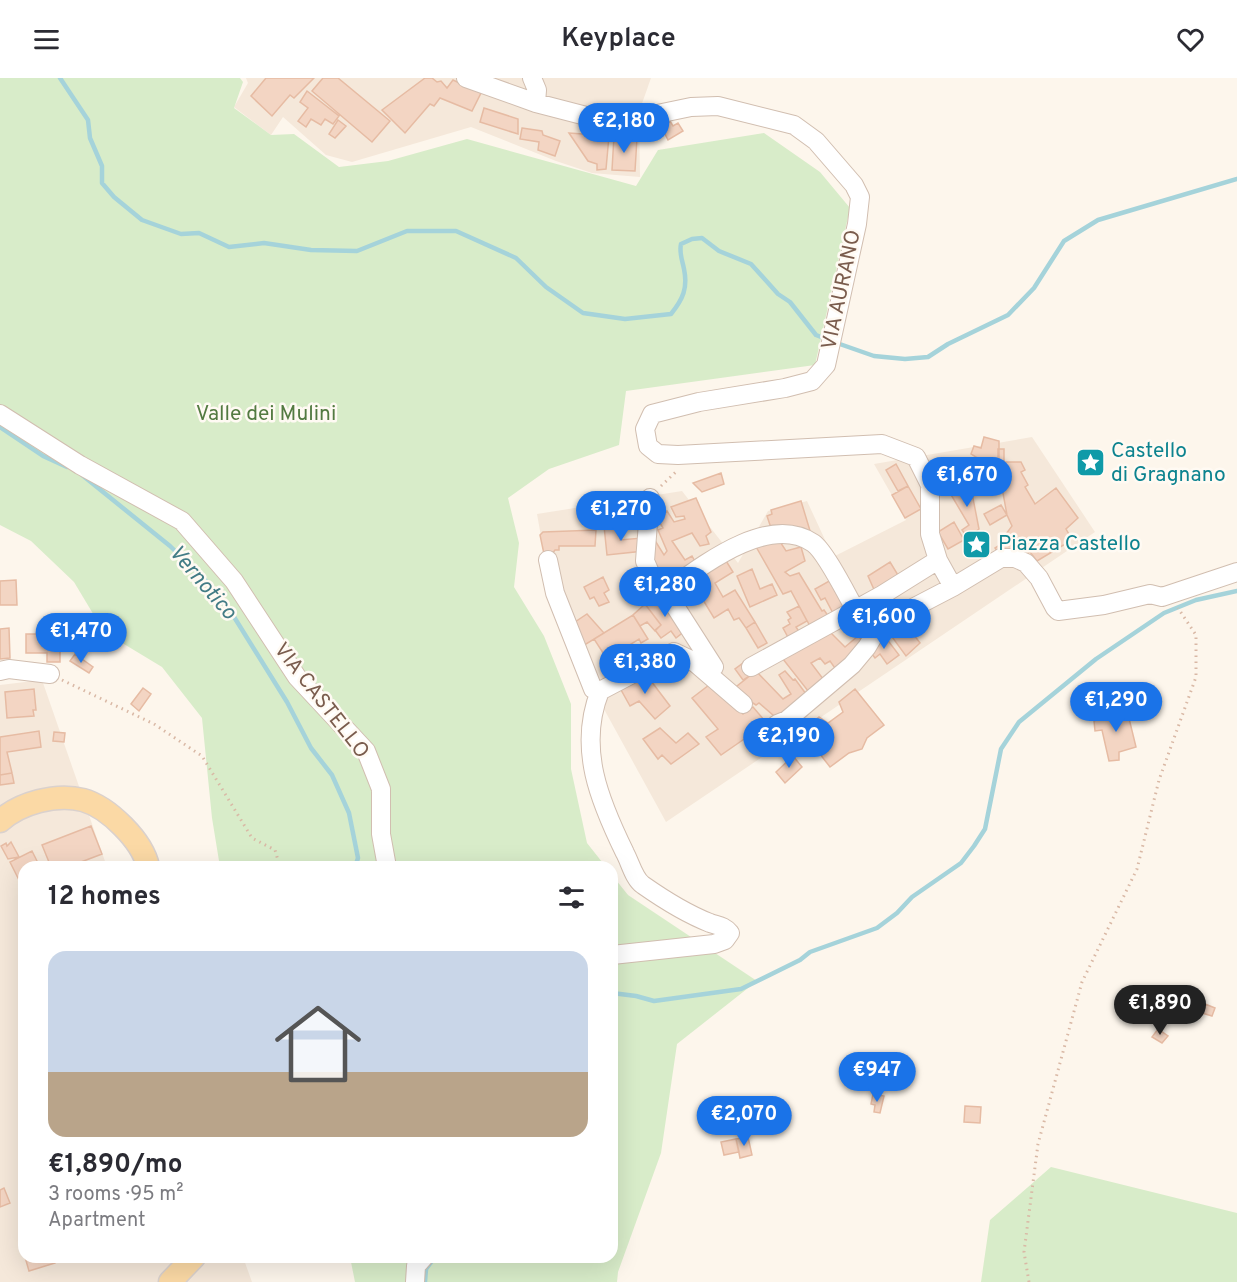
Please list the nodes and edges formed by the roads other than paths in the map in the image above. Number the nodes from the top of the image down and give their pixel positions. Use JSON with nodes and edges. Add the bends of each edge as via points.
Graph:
{"nodes":[{"id":1,"x":466,"y":78,"type":"edge"},
{"id":2,"x":532,"y":78,"type":"edge"},
{"id":3,"x":536,"y":103,"type":"junction"},
{"id":4,"x":0,"y":414,"type":"edge"},
{"id":5,"x":650,"y":498,"type":"road end"},
{"id":6,"x":548,"y":560,"type":"dead end"},
{"id":7,"x":938,"y":560,"type":"junction"},
{"id":8,"x":1237,"y":572,"type":"edge"},
{"id":9,"x":953,"y":586,"type":"junction"},
{"id":10,"x":661,"y":595,"type":"junction"},
{"id":11,"x":855,"y":609,"type":"junction"},
{"id":12,"x":707,"y":667,"type":"junction"},
{"id":13,"x":0,"y":671,"type":"edge"},
{"id":14,"x":50,"y":674,"type":"road end"},
{"id":15,"x":600,"y":691,"type":"junction"},
{"id":16,"x":743,"y":704,"type":"dead end"},
{"id":17,"x":777,"y":724,"type":"dead end"},
{"id":18,"x":0,"y":821,"type":"edge"},
{"id":19,"x":147,"y":861,"type":"edge"},
{"id":20,"x":386,"y":861,"type":"edge"},
{"id":21,"x":618,"y":954,"type":"edge"},
{"id":22,"x":188,"y":1263,"type":"edge"},
{"id":23,"x":419,"y":1263,"type":"edge"},
{"id":24,"x":170,"y":1282,"type":"edge"},
{"id":25,"x":415,"y":1282,"type":"edge"}],
"edges":[{"from":1,"to":3,"type":"street","name":"VIA AURANO"},
{"from":2,"to":3,"type":"street","via":[[537,90]]},
{"from":3,"to":7,"type":"street","name":"VIA AURANO","via":[[619,122],[691,107],[718,106],[794,125],[816,141],[860,197],[826,365],[812,381],[652,414],[645,429],[648,446],[658,454],[882,444],[916,457],[930,484],[930,534]]},
{"from":4,"to":20,"type":"street","name":"VIA CASTELLO","via":[[80,465],[182,522],[234,581],[297,677],[366,751],[381,789],[381,834]]},
{"from":5,"to":10,"type":"street","via":[[645,561]]},
{"from":6,"to":15,"type":"street","via":[[555,592],[593,689]]},
{"from":7,"to":9,"type":"street","name":"VIA AURANO"},
{"from":7,"to":11,"type":"street"},
{"from":8,"to":9,"type":"street","via":[[1162,597],[1150,594],[1058,611],[1039,578],[1026,562],[1015,558],[1001,558]]},
{"from":9,"to":17,"type":"street","via":[[880,625],[852,665],[787,720]]},
{"from":10,"to":11,"type":"street","via":[[721,555],[782,533],[814,544]]},
{"from":10,"to":12,"type":"street","via":[[673,603]]},
{"from":11,"to":12,"type":"street","via":[[734,679],[719,668]]},
{"from":12,"to":15,"type":"street","via":[[674,652]]},
{"from":12,"to":16,"type":"street"},
{"from":13,"to":14,"type":"street"},
{"from":15,"to":21,"type":"street","via":[[592,736],[593,775],[604,809],[640,883],[730,933],[714,944]]},
{"from":18,"to":19,"type":"main road","via":[[33,803],[83,800],[115,818],[130,833]]},
{"from":22,"to":24,"type":"main road"},
{"from":23,"to":25,"type":"street"}]}
